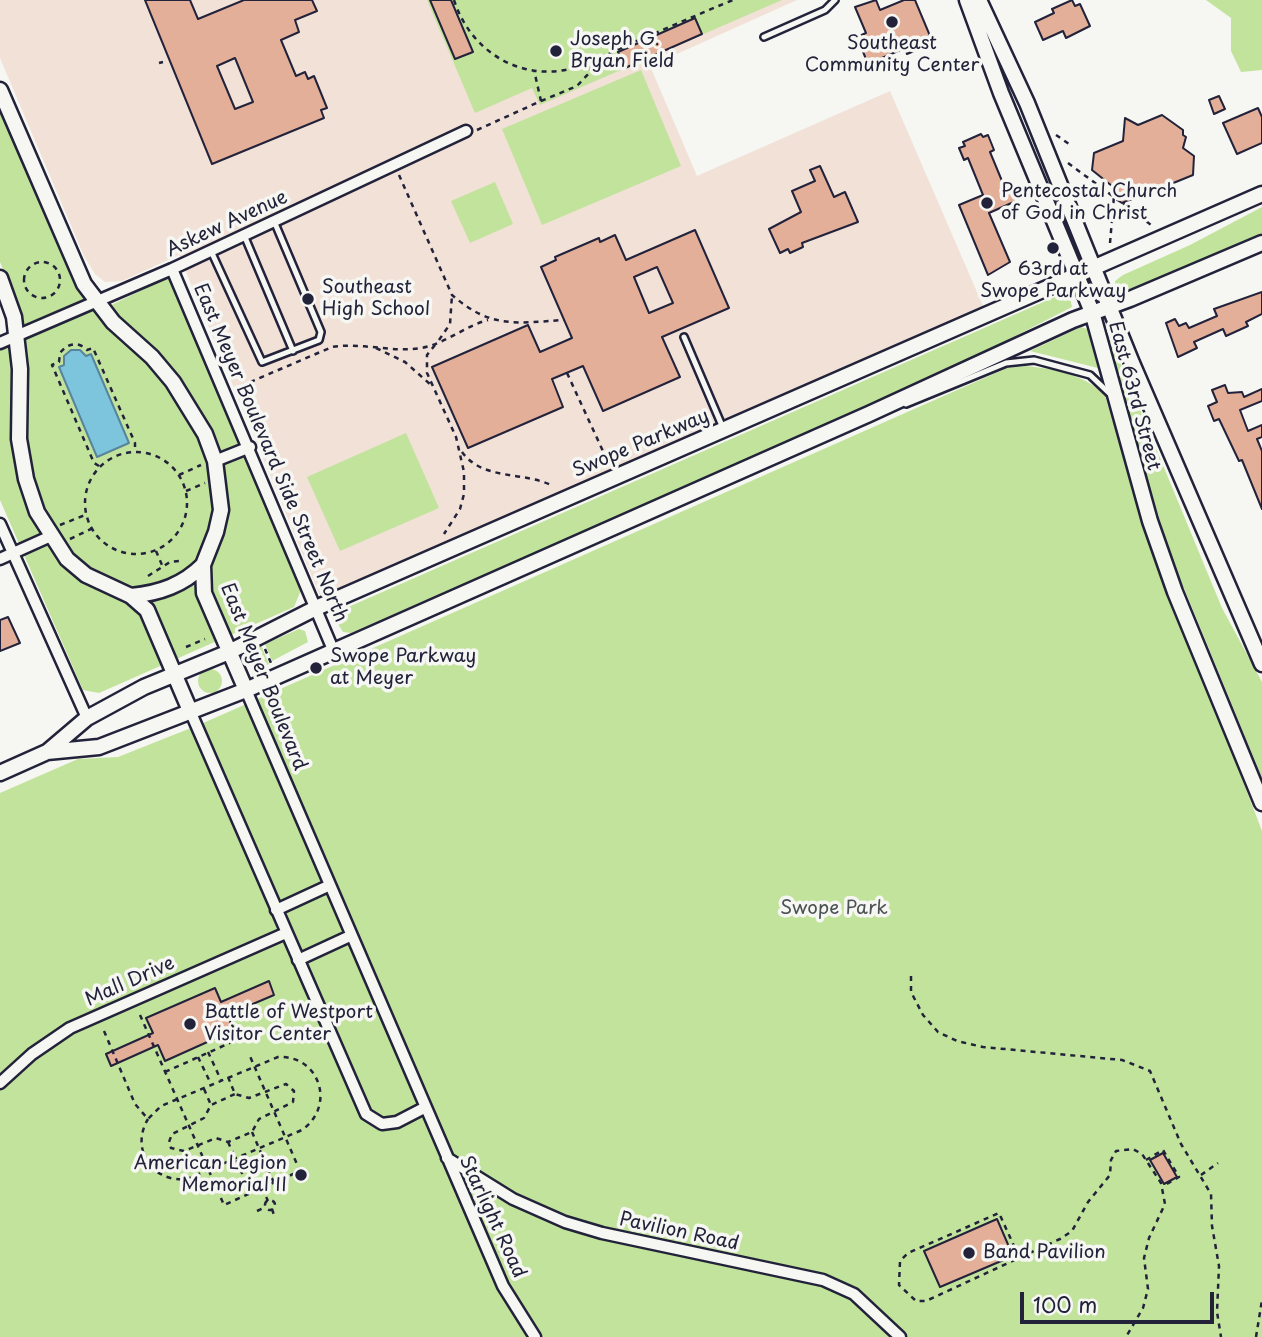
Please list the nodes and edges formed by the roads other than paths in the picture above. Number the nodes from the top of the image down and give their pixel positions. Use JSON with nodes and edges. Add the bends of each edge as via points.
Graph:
{"nodes":[{"id":1,"x":835,"y":0,"type":"edge"},
{"id":2,"x":967,"y":0,"type":"edge"},
{"id":3,"x":979,"y":0,"type":"edge"},
{"id":4,"x":764,"y":37,"type":"dead end"},
{"id":5,"x":0,"y":90,"type":"edge"},
{"id":6,"x":471,"y":131,"type":"road end"},
{"id":7,"x":1262,"y":194,"type":"edge"},
{"id":8,"x":274,"y":221,"type":"junction"},
{"id":9,"x":244,"y":235,"type":"junction"},
{"id":10,"x":1262,"y":243,"type":"edge"},
{"id":11,"x":211,"y":251,"type":"junction"},
{"id":12,"x":1095,"y":268,"type":"junction"},
{"id":13,"x":172,"y":269,"type":"junction"},
{"id":14,"x":1078,"y":275,"type":"junction"},
{"id":15,"x":0,"y":278,"type":"edge"},
{"id":16,"x":96,"y":301,"type":"junction"},
{"id":17,"x":1110,"y":306,"type":"junction"},
{"id":18,"x":1091,"y":313,"type":"junction"},
{"id":19,"x":16,"y":336,"type":"junction"},
{"id":20,"x":684,"y":337,"type":"dead end"},
{"id":21,"x":0,"y":343,"type":"edge"},
{"id":22,"x":293,"y":351,"type":"junction"},
{"id":23,"x":869,"y":414,"type":"junction"},
{"id":24,"x":724,"y":430,"type":"junction"},
{"id":25,"x":250,"y":447,"type":"junction"},
{"id":26,"x":210,"y":462,"type":"junction"},
{"id":27,"x":1138,"y":485,"type":"junction"},
{"id":28,"x":0,"y":524,"type":"edge"},
{"id":29,"x":55,"y":531,"type":"junction"},
{"id":30,"x":13,"y":553,"type":"junction"},
{"id":31,"x":0,"y":559,"type":"edge"},
{"id":32,"x":203,"y":565,"type":"junction"},
{"id":33,"x":131,"y":596,"type":"junction"},
{"id":34,"x":316,"y":608,"type":"junction"},
{"id":35,"x":229,"y":652,"type":"junction"},
{"id":36,"x":334,"y":652,"type":"junction"},
{"id":37,"x":1262,"y":664,"type":"edge"},
{"id":38,"x":175,"y":675,"type":"junction"},
{"id":39,"x":246,"y":690,"type":"junction"},
{"id":40,"x":191,"y":713,"type":"junction"},
{"id":41,"x":87,"y":718,"type":"junction"},
{"id":42,"x":47,"y":752,"type":"junction"},
{"id":43,"x":0,"y":773,"type":"edge"},
{"id":44,"x":1262,"y":803,"type":"edge"},
{"id":45,"x":328,"y":886,"type":"junction"},
{"id":46,"x":276,"y":910,"type":"junction"},
{"id":47,"x":286,"y":933,"type":"junction"},
{"id":48,"x":350,"y":936,"type":"junction"},
{"id":49,"x":298,"y":960,"type":"junction"},
{"id":50,"x":0,"y":1083,"type":"edge"},
{"id":51,"x":424,"y":1108,"type":"junction"},
{"id":52,"x":446,"y":1158,"type":"junction"},
{"id":53,"x":535,"y":1337,"type":"edge"},
{"id":54,"x":900,"y":1337,"type":"edge"}],
"edges":[{"from":1,"to":4,"type":"lane","via":[[825,10]]},
{"from":2,"to":14,"type":"main road","name":"East 63rd Street","via":[[1010,116]]},
{"from":3,"to":12,"type":"main road","name":"East 63rd Street"},
{"from":5,"to":16,"type":"main road","name":"East Meyer Boulevard","via":[[73,262]]},
{"from":6,"to":8,"type":"street","name":"Askew Avenue"},
{"from":7,"to":12,"type":"main road","name":"Swope Parkway"},
{"from":8,"to":9,"type":"street","name":"Askew Avenue"},
{"from":8,"to":22,"type":"lane","via":[[321,332],[319,340]]},
{"from":9,"to":11,"type":"street","name":"Askew Avenue"},
{"from":9,"to":22,"type":"lane"},
{"from":10,"to":17,"type":"main road","name":"Swope Parkway"},
{"from":11,"to":13,"type":"street","name":"Askew Avenue"},
{"from":11,"to":22,"type":"lane","via":[[259,359],[267,362]]},
{"from":12,"to":14,"type":"main road","name":"Swope Parkway"},
{"from":12,"to":17,"type":"main road","name":"East 63rd Street"},
{"from":13,"to":16,"type":"street","name":"Askew Avenue"},
{"from":13,"to":25,"type":"street","name":"East Meyer Boulevard Side Street North"},
{"from":14,"to":18,"type":"main road","name":"East 63rd Street"},
{"from":14,"to":24,"type":"main road","name":"Swope Parkway"},
{"from":15,"to":19,"type":"main road"},
{"from":16,"to":19,"type":"street","name":"Askew Avenue"},
{"from":16,"to":26,"type":"main road","name":"East Meyer Boulevard","via":[[173,382],[205,434]]},
{"from":17,"to":18,"type":"main road","name":"Swope Parkway"},
{"from":17,"to":37,"type":"main road","name":"East 63rd Street"},
{"from":18,"to":23,"type":"main road","name":"Swope Parkway"},
{"from":18,"to":27,"type":"main road","name":"East 63rd Street"},
{"from":19,"to":21,"type":"street","name":"Askew Avenue"},
{"from":19,"to":29,"type":"main road","via":[[19,439],[26,479],[37,512]]},
{"from":20,"to":24,"type":"lane"},
{"from":23,"to":27,"type":"lane","via":[[926,397],[1006,363],[1045,362],[1090,375],[1105,387]]},
{"from":23,"to":36,"type":"main road","name":"Swope Parkway"},
{"from":24,"to":34,"type":"main road","name":"Swope Parkway"},
{"from":25,"to":26,"type":"street"},
{"from":25,"to":34,"type":"street","name":"East Meyer Boulevard Side Street North"},
{"from":26,"to":32,"type":"main road","name":"East Meyer Boulevard","via":[[221,510]]},
{"from":27,"to":44,"type":"main road","name":"East 63rd Street","via":[[1175,592]]},
{"from":28,"to":30,"type":"street"},
{"from":29,"to":30,"type":"street"},
{"from":29,"to":33,"type":"main road","via":[[67,558],[86,575]]},
{"from":30,"to":31,"type":"street"},
{"from":30,"to":41,"type":"street"},
{"from":32,"to":33,"type":"main road","via":[[160,592]]},
{"from":32,"to":35,"type":"main road","name":"East Meyer Boulevard","via":[[204,593]]},
{"from":33,"to":38,"type":"main road","via":[[147,610]]},
{"from":34,"to":35,"type":"main road","name":"Swope Parkway"},
{"from":34,"to":36,"type":"street","name":"East Meyer Boulevard Side Street North"},
{"from":35,"to":38,"type":"main road","name":"Swope Parkway"},
{"from":35,"to":39,"type":"main road","name":"East Meyer Boulevard"},
{"from":36,"to":39,"type":"main road","name":"Swope Parkway"},
{"from":38,"to":40,"type":"main road"},
{"from":38,"to":41,"type":"main road","name":"Swope Parkway"},
{"from":39,"to":40,"type":"main road","name":"Swope Parkway"},
{"from":39,"to":45,"type":"street","name":"East Meyer Boulevard"},
{"from":40,"to":42,"type":"main road","name":"Swope Parkway","via":[[99,747]]},
{"from":40,"to":46,"type":"street"},
{"from":41,"to":42,"type":"main road","name":"Swope Parkway"},
{"from":42,"to":43,"type":"main road","name":"Swope Parkway"},
{"from":45,"to":46,"type":"street"},
{"from":45,"to":48,"type":"street","name":"East Meyer Boulevard"},
{"from":46,"to":47,"type":"street"},
{"from":47,"to":49,"type":"street"},
{"from":47,"to":50,"type":"street","name":"Mall Drive","via":[[70,1028]]},
{"from":48,"to":49,"type":"street"},
{"from":48,"to":51,"type":"street","name":"East Meyer Boulevard"},
{"from":49,"to":51,"type":"street","via":[[366,1114],[382,1124]]},
{"from":51,"to":52,"type":"street","name":"Starlight Road"},
{"from":52,"to":53,"type":"street","name":"Starlight Road","via":[[503,1286]]},
{"from":52,"to":54,"type":"street","name":"Pavilion Road","via":[[513,1199],[565,1222],[823,1280],[854,1294]]}]}
